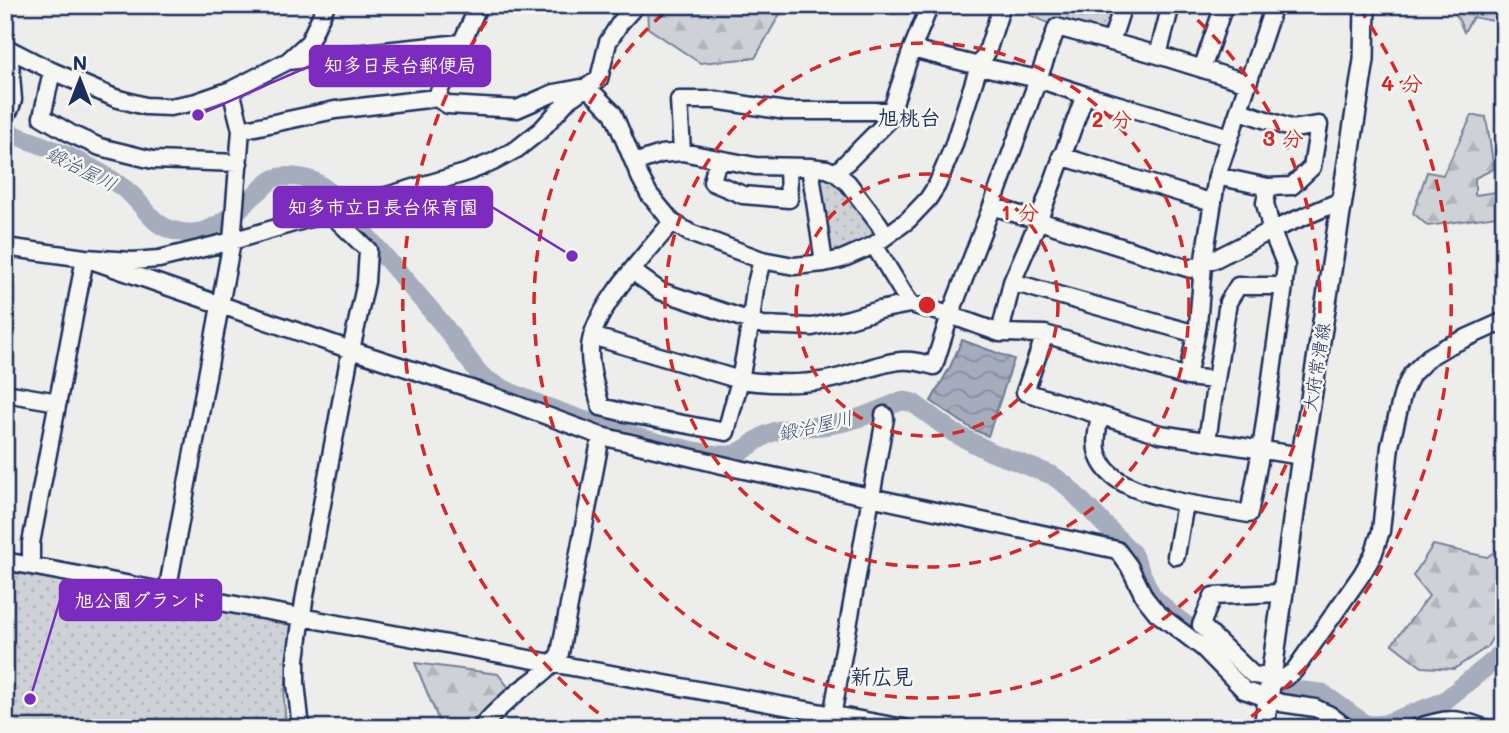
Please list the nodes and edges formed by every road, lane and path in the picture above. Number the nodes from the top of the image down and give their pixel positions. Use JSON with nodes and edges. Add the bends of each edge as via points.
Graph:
{"nodes":[{"id":1,"x":326,"y":5,"type":"edge"},
{"id":2,"x":479,"y":5,"type":"edge"},
{"id":3,"x":930,"y":5,"type":"edge"},
{"id":4,"x":1002,"y":5,"type":"edge"},
{"id":5,"x":1123,"y":5,"type":"edge"},
{"id":6,"x":1171,"y":5,"type":"edge"},
{"id":7,"x":1224,"y":5,"type":"edge"},
{"id":8,"x":1274,"y":5,"type":"edge"},
{"id":9,"x":1364,"y":5,"type":"edge"},
{"id":10,"x":634,"y":6,"type":"edge"},
{"id":11,"x":1111,"y":42,"type":"junction"},
{"id":12,"x":461,"y":43,"type":"junction"},
{"id":13,"x":7,"y":48,"type":"edge"},
{"id":14,"x":912,"y":49,"type":"junction"},
{"id":15,"x":1158,"y":54,"type":"junction"},
{"id":16,"x":288,"y":61,"type":"junction"},
{"id":17,"x":979,"y":66,"type":"junction"},
{"id":18,"x":1202,"y":69,"type":"junction"},
{"id":19,"x":52,"y":71,"type":"junction"},
{"id":20,"x":1038,"y":79,"type":"junction"},
{"id":21,"x":1248,"y":83,"type":"junction"},
{"id":22,"x":587,"y":88,"type":"junction"},
{"id":23,"x":232,"y":90,"type":"junction"},
{"id":24,"x":1085,"y":95,"type":"junction"},
{"id":25,"x":436,"y":98,"type":"junction"},
{"id":26,"x":5,"y":111,"type":"edge"},
{"id":27,"x":891,"y":111,"type":"junction"},
{"id":28,"x":1240,"y":111,"type":"junction"},
{"id":29,"x":241,"y":130,"type":"junction"},
{"id":30,"x":1230,"y":137,"type":"junction"},
{"id":31,"x":682,"y":152,"type":"junction"},
{"id":32,"x":1061,"y":156,"type":"junction"},
{"id":33,"x":718,"y":159,"type":"junction"},
{"id":34,"x":239,"y":163,"type":"junction"},
{"id":35,"x":634,"y":163,"type":"junction"},
{"id":36,"x":788,"y":167,"type":"junction"},
{"id":37,"x":810,"y":167,"type":"junction"},
{"id":38,"x":836,"y":173,"type":"junction"},
{"id":39,"x":1217,"y":176,"type":"junction"},
{"id":40,"x":1268,"y":187,"type":"junction"},
{"id":41,"x":1343,"y":200,"type":"junction"},
{"id":42,"x":1213,"y":203,"type":"junction"},
{"id":43,"x":992,"y":206,"type":"junction"},
{"id":44,"x":330,"y":213,"type":"junction"},
{"id":45,"x":672,"y":222,"type":"junction"},
{"id":46,"x":1038,"y":222,"type":"junction"},
{"id":47,"x":1272,"y":230,"type":"junction"},
{"id":48,"x":232,"y":241,"type":"junction"},
{"id":49,"x":880,"y":241,"type":"junction"},
{"id":50,"x":5,"y":247,"type":"edge"},
{"id":51,"x":85,"y":258,"type":"junction"},
{"id":52,"x":762,"y":260,"type":"junction"},
{"id":53,"x":824,"y":263,"type":"junction"},
{"id":54,"x":1203,"y":265,"type":"junction"},
{"id":55,"x":632,"y":271,"type":"junction"},
{"id":56,"x":1012,"y":282,"type":"junction"},
{"id":57,"x":1284,"y":282,"type":"dead end"},
{"id":58,"x":910,"y":304,"type":"junction"},
{"id":59,"x":220,"y":305,"type":"junction"},
{"id":60,"x":950,"y":315,"type":"junction"},
{"id":61,"x":751,"y":321,"type":"junction"},
{"id":62,"x":1504,"y":321,"type":"edge"},
{"id":63,"x":1000,"y":333,"type":"junction"},
{"id":64,"x":1045,"y":334,"type":"junction"},
{"id":65,"x":1196,"y":334,"type":"junction"},
{"id":66,"x":592,"y":336,"type":"junction"},
{"id":67,"x":351,"y":350,"type":"junction"},
{"id":68,"x":1187,"y":377,"type":"junction"},
{"id":69,"x":740,"y":380,"type":"junction"},
{"id":70,"x":1216,"y":380,"type":"junction"},
{"id":71,"x":5,"y":393,"type":"edge"},
{"id":72,"x":58,"y":402,"type":"junction"},
{"id":73,"x":884,"y":415,"type":"dead end"},
{"id":74,"x":1100,"y":415,"type":"junction"},
{"id":75,"x":601,"y":436,"type":"junction"},
{"id":76,"x":1207,"y":441,"type":"junction"},
{"id":77,"x":1261,"y":450,"type":"junction"},
{"id":78,"x":1302,"y":456,"type":"junction"},
{"id":79,"x":872,"y":496,"type":"junction"},
{"id":80,"x":1185,"y":503,"type":"junction"},
{"id":81,"x":1176,"y":556,"type":"dead end"},
{"id":82,"x":5,"y":561,"type":"edge"},
{"id":83,"x":31,"y":566,"type":"junction"},
{"id":84,"x":167,"y":592,"type":"junction"},
{"id":85,"x":1282,"y":593,"type":"junction"},
{"id":86,"x":302,"y":616,"type":"junction"},
{"id":87,"x":555,"y":664,"type":"junction"},
{"id":88,"x":1269,"y":688,"type":"junction"},
{"id":89,"x":831,"y":721,"type":"edge"},
{"id":90,"x":301,"y":728,"type":"edge"},
{"id":91,"x":481,"y":728,"type":"edge"},
{"id":92,"x":904,"y":728,"type":"edge"},
{"id":93,"x":1264,"y":728,"type":"edge"},
{"id":94,"x":1347,"y":728,"type":"edge"},
{"id":95,"x":1416,"y":728,"type":"edge"},
{"id":96,"x":1484,"y":728,"type":"edge"}],
"edges":[{"from":1,"to":16,"type":"street","via":[[309,42]]},
{"from":2,"to":12,"type":"street"},
{"from":3,"to":14,"type":"street"},
{"from":4,"to":17,"type":"street"},
{"from":5,"to":11,"type":"street"},
{"from":6,"to":15,"type":"street"},
{"from":7,"to":18,"type":"street"},
{"from":8,"to":21,"type":"street"},
{"from":9,"to":41,"type":"main road","name":"大府常滑線","via":[[1364,60]]},
{"from":10,"to":22,"type":"street","via":[[608,42],[599,79]]},
{"from":11,"to":15,"type":"street"},
{"from":11,"to":20,"type":"street","via":[[1057,27]]},
{"from":12,"to":16,"type":"street"},
{"from":12,"to":25,"type":"street"},
{"from":13,"to":19,"type":"street"},
{"from":13,"to":26,"type":"street","via":[[13,100]]},
{"from":14,"to":17,"type":"street"},
{"from":14,"to":27,"type":"street"},
{"from":15,"to":18,"type":"street"},
{"from":16,"to":23,"type":"street"},
{"from":17,"to":20,"type":"street"},
{"from":17,"to":49,"type":"street","via":[[937,185],[908,220]]},
{"from":18,"to":21,"type":"street"},
{"from":19,"to":23,"type":"street","via":[[145,106],[170,107]]},
{"from":19,"to":34,"type":"street","via":[[42,117],[72,135],[153,160]]},
{"from":20,"to":24,"type":"street"},
{"from":20,"to":43,"type":"street"},
{"from":21,"to":28,"type":"street"},
{"from":22,"to":25,"type":"street","via":[[555,93],[517,109],[448,105]]},
{"from":22,"to":35,"type":"street","via":[[613,113]]},
{"from":22,"to":44,"type":"street","via":[[569,99],[541,130],[494,162]]},
{"from":23,"to":29,"type":"street"},
{"from":24,"to":30,"type":"street"},
{"from":24,"to":32,"type":"street"},
{"from":25,"to":29,"type":"street","via":[[335,110]]},
{"from":27,"to":31,"type":"street","via":[[786,111],[715,100],[680,100]]},
{"from":27,"to":38,"type":"street","via":[[888,121]]},
{"from":28,"to":30,"type":"street"},
{"from":28,"to":40,"type":"street","via":[[1293,128],[1319,125],[1312,167],[1292,187]]},
{"from":29,"to":34,"type":"street"},
{"from":30,"to":39,"type":"street"},
{"from":31,"to":33,"type":"street"},
{"from":31,"to":35,"type":"street"},
{"from":32,"to":42,"type":"street"},
{"from":32,"to":46,"type":"street"},
{"from":33,"to":36,"type":"street"},
{"from":33,"to":36,"type":"street","via":[[712,183],[743,195],[789,199]]},
{"from":34,"to":48,"type":"street"},
{"from":35,"to":45,"type":"street","via":[[649,194]]},
{"from":36,"to":37,"type":"street"},
{"from":37,"to":38,"type":"street"},
{"from":37,"to":53,"type":"street"},
{"from":38,"to":49,"type":"street","via":[[879,225]]},
{"from":39,"to":40,"type":"street"},
{"from":39,"to":42,"type":"street"},
{"from":40,"to":47,"type":"street","via":[[1265,203]]},
{"from":41,"to":47,"type":"street"},
{"from":41,"to":78,"type":"main road","name":"大府常滑線"},
{"from":42,"to":54,"type":"street"},
{"from":43,"to":46,"type":"street"},
{"from":43,"to":60,"type":"street"},
{"from":44,"to":48,"type":"street"},
{"from":44,"to":67,"type":"street","via":[[368,250]]},
{"from":45,"to":52,"type":"street"},
{"from":45,"to":55,"type":"street"},
{"from":46,"to":54,"type":"street","via":[[1190,269]]},
{"from":46,"to":56,"type":"street"},
{"from":47,"to":54,"type":"street"},
{"from":47,"to":57,"type":"street","via":[[1286,266]]},
{"from":48,"to":51,"type":"street","via":[[159,259]]},
{"from":48,"to":59,"type":"street"},
{"from":49,"to":53,"type":"street"},
{"from":49,"to":58,"type":"street"},
{"from":50,"to":51,"type":"street"},
{"from":51,"to":59,"type":"street"},
{"from":51,"to":72,"type":"street"},
{"from":52,"to":53,"type":"street","via":[[794,266]]},
{"from":52,"to":61,"type":"street"},
{"from":54,"to":65,"type":"street"},
{"from":55,"to":61,"type":"street","via":[[660,291]]},
{"from":55,"to":66,"type":"street","via":[[607,304]]},
{"from":56,"to":63,"type":"street"},
{"from":56,"to":65,"type":"street"},
{"from":58,"to":60,"type":"street"},
{"from":58,"to":61,"type":"street","via":[[812,327]]},
{"from":59,"to":67,"type":"street"},
{"from":59,"to":84,"type":"street"},
{"from":60,"to":63,"type":"street"},
{"from":60,"to":69,"type":"street","via":[[934,366],[900,361],[798,384]]},
{"from":61,"to":69,"type":"street"},
{"from":62,"to":88,"type":"street","via":[[1446,347],[1412,374],[1403,391],[1390,446],[1381,531],[1373,555],[1294,671]]},
{"from":63,"to":64,"type":"street"},
{"from":64,"to":68,"type":"street"},
{"from":64,"to":74,"type":"street","via":[[1025,392]]},
{"from":65,"to":68,"type":"street"},
{"from":66,"to":69,"type":"street"},
{"from":66,"to":69,"type":"street","via":[[592,373],[601,407],[726,432]]},
{"from":67,"to":75,"type":"street"},
{"from":67,"to":86,"type":"street"},
{"from":68,"to":70,"type":"street"},
{"from":70,"to":76,"type":"street"},
{"from":70,"to":77,"type":"street","via":[[1228,302],[1238,286],[1284,286]]},
{"from":71,"to":72,"type":"street"},
{"from":72,"to":83,"type":"street","via":[[31,543]]},
{"from":73,"to":79,"type":"street"},
{"from":74,"to":76,"type":"street","via":[[1160,434]]},
{"from":74,"to":80,"type":"street","via":[[1098,455],[1114,478]]},
{"from":75,"to":79,"type":"street"},
{"from":75,"to":87,"type":"street"},
{"from":76,"to":77,"type":"street"},
{"from":77,"to":78,"type":"street"},
{"from":77,"to":80,"type":"street","via":[[1249,514]]},
{"from":78,"to":85,"type":"main road","name":"大府常滑線"},
{"from":79,"to":88,"type":"street","via":[[1117,550],[1157,613],[1203,648],[1244,690]]},
{"from":79,"to":89,"type":"street"},
{"from":80,"to":81,"type":"street"},
{"from":82,"to":83,"type":"street"},
{"from":83,"to":84,"type":"street"},
{"from":84,"to":86,"type":"street"},
{"from":85,"to":88,"type":"main road","name":"大府常滑線"},
{"from":85,"to":88,"type":"street","via":[[1213,596],[1201,625]]},
{"from":86,"to":87,"type":"street"},
{"from":86,"to":90,"type":"street","via":[[296,659]]},
{"from":87,"to":89,"type":"street"},
{"from":87,"to":91,"type":"street"},
{"from":88,"to":93,"type":"main road","name":"大府常滑線"},
{"from":88,"to":94,"type":"street","via":[[1281,703],[1315,708]]},
{"from":89,"to":92,"type":"street"},
{"from":95,"to":96,"type":"street","via":[[1445,720]]}]}
